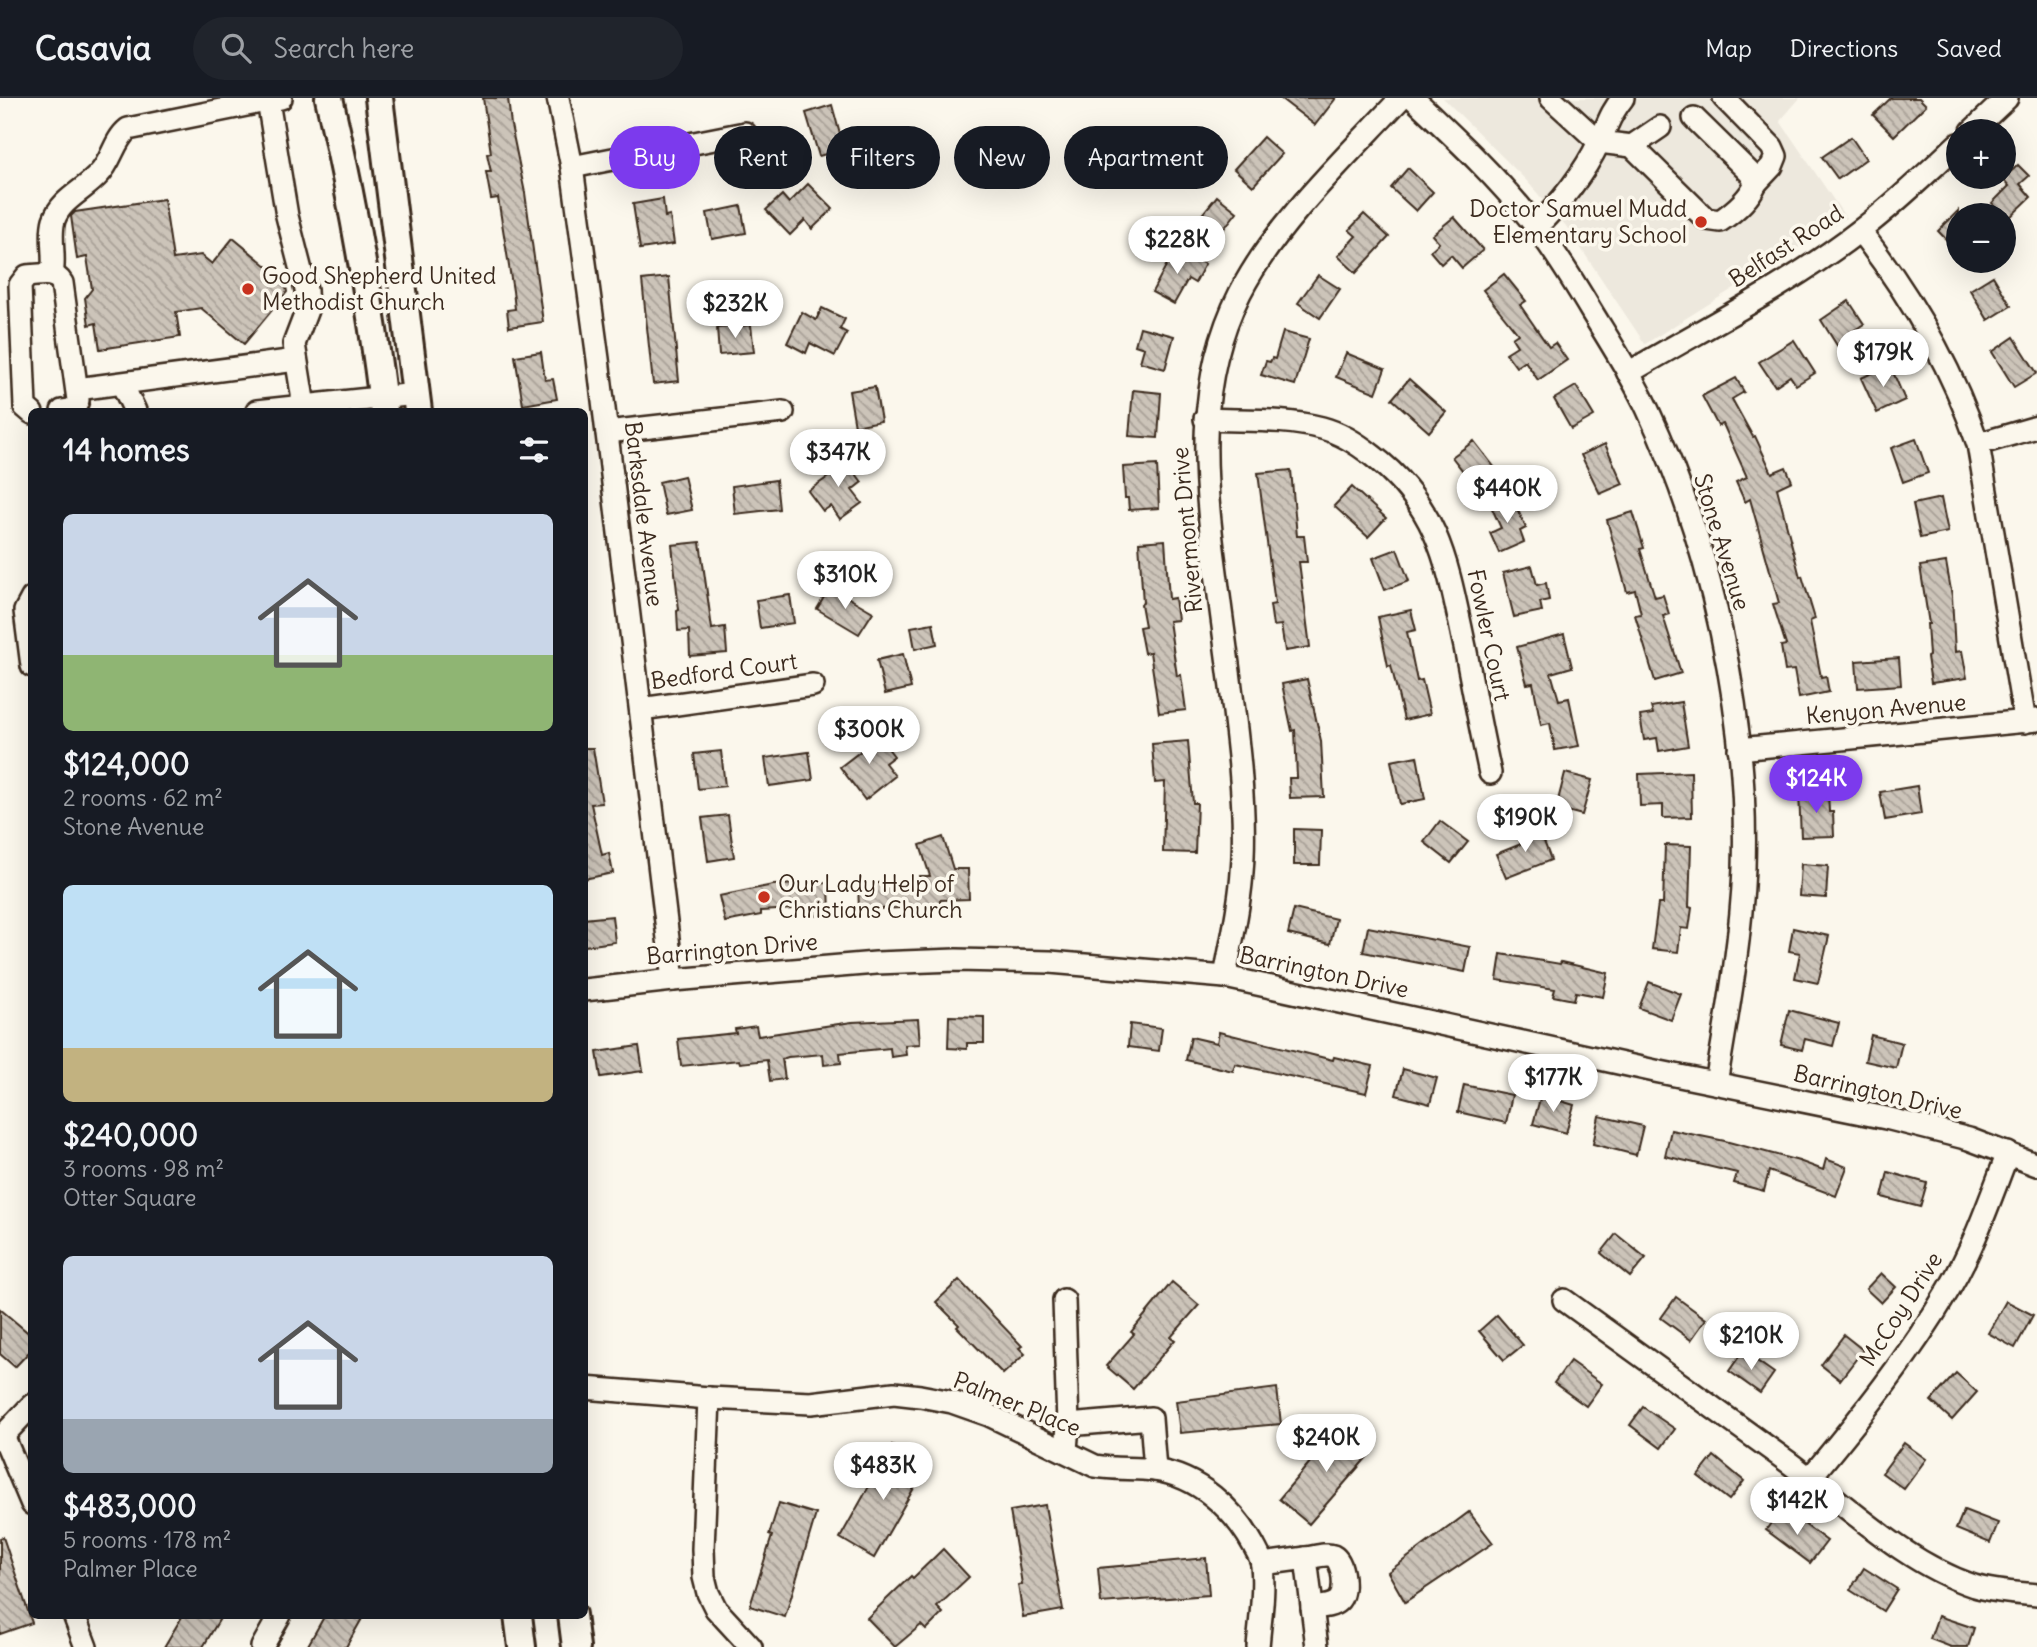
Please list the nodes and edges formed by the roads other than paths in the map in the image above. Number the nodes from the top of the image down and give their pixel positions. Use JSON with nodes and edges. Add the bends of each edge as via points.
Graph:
{"nodes":[{"id":1,"x":330,"y":98,"type":"edge"},
{"id":2,"x":379,"y":98,"type":"edge"},
{"id":3,"x":558,"y":98,"type":"edge"},
{"id":4,"x":1401,"y":98,"type":"edge"},
{"id":5,"x":1413,"y":98,"type":"edge"},
{"id":6,"x":1551,"y":98,"type":"edge"},
{"id":7,"x":1603,"y":98,"type":"edge"},
{"id":8,"x":1623,"y":98,"type":"edge"},
{"id":9,"x":1724,"y":98,"type":"edge"},
{"id":10,"x":2007,"y":98,"type":"edge"},
{"id":11,"x":275,"y":99,"type":"edge"},
{"id":12,"x":1694,"y":118,"type":"dead end"},
{"id":13,"x":1985,"y":119,"type":"edge"},
{"id":14,"x":1660,"y":127,"type":"dead end"},
{"id":15,"x":1602,"y":135,"type":"junction"},
{"id":16,"x":714,"y":139,"type":"edge"},
{"id":17,"x":1632,"y":146,"type":"junction"},
{"id":18,"x":1946,"y":155,"type":"edge"},
{"id":19,"x":572,"y":167,"type":"junction"},
{"id":20,"x":1756,"y":183,"type":"junction"},
{"id":21,"x":1536,"y":227,"type":"junction"},
{"id":22,"x":1860,"y":231,"type":"junction"},
{"id":23,"x":52,"y":274,"type":"junction"},
{"id":24,"x":296,"y":360,"type":"junction"},
{"id":25,"x":1628,"y":373,"type":"junction"},
{"id":26,"x":122,"y":384,"type":"junction"},
{"id":27,"x":77,"y":389,"type":"junction"},
{"id":28,"x":417,"y":403,"type":"edge"},
{"id":29,"x":383,"y":404,"type":"edge"},
{"id":30,"x":318,"y":407,"type":"edge"},
{"id":31,"x":74,"y":408,"type":"edge"},
{"id":32,"x":134,"y":408,"type":"edge"},
{"id":33,"x":28,"y":410,"type":"edge"},
{"id":34,"x":783,"y":412,"type":"dead end"},
{"id":35,"x":1205,"y":419,"type":"junction"},
{"id":36,"x":2037,"y":427,"type":"edge"},
{"id":37,"x":607,"y":432,"type":"junction"},
{"id":38,"x":1978,"y":444,"type":"junction"},
{"id":39,"x":28,"y":605,"type":"edge"},
{"id":40,"x":28,"y":635,"type":"edge"},
{"id":41,"x":813,"y":685,"type":"dead end"},
{"id":42,"x":641,"y":709,"type":"junction"},
{"id":43,"x":2031,"y":721,"type":"edge"},
{"id":44,"x":1739,"y":749,"type":"junction"},
{"id":45,"x":1490,"y":773,"type":"dead end"},
{"id":46,"x":1225,"y":977,"type":"junction"},
{"id":47,"x":673,"y":979,"type":"junction"},
{"id":48,"x":588,"y":990,"type":"edge"},
{"id":49,"x":1716,"y":1083,"type":"junction"},
{"id":50,"x":2008,"y":1153,"type":"junction"},
{"id":51,"x":2037,"y":1165,"type":"edge"},
{"id":52,"x":1063,"y":1300,"type":"dead end"},
{"id":53,"x":1564,"y":1300,"type":"dead end"},
{"id":54,"x":588,"y":1388,"type":"edge"},
{"id":55,"x":709,"y":1398,"type":"junction"},
{"id":56,"x":28,"y":1408,"type":"edge"},
{"id":57,"x":1068,"y":1425,"type":"junction"},
{"id":58,"x":4,"y":1427,"type":"edge"},
{"id":59,"x":1066,"y":1450,"type":"junction"},
{"id":60,"x":1155,"y":1470,"type":"junction"},
{"id":61,"x":1810,"y":1478,"type":"junction"},
{"id":62,"x":28,"y":1493,"type":"edge"},
{"id":63,"x":1306,"y":1558,"type":"junction"},
{"id":64,"x":1262,"y":1564,"type":"junction"},
{"id":65,"x":2037,"y":1595,"type":"edge"},
{"id":66,"x":1312,"y":1608,"type":"junction"},
{"id":67,"x":76,"y":1619,"type":"edge"},
{"id":68,"x":278,"y":1619,"type":"edge"},
{"id":69,"x":518,"y":1619,"type":"edge"},
{"id":70,"x":572,"y":1619,"type":"edge"},
{"id":71,"x":86,"y":1647,"type":"edge"},
{"id":72,"x":262,"y":1647,"type":"edge"},
{"id":73,"x":522,"y":1647,"type":"edge"},
{"id":74,"x":576,"y":1647,"type":"edge"},
{"id":75,"x":751,"y":1647,"type":"edge"},
{"id":76,"x":1258,"y":1647,"type":"edge"},
{"id":77,"x":1317,"y":1647,"type":"edge"}],
"edges":[{"from":1,"to":29,"type":"main road","via":[[362,248]]},
{"from":2,"to":28,"type":"main road"},
{"from":3,"to":19,"type":"street","name":"Barksdale Avenue"},
{"from":4,"to":35,"type":"street","name":"Rivermont Drive","via":[[1282,229],[1241,291],[1221,338]]},
{"from":5,"to":21,"type":"street","name":"Stone Avenue"},
{"from":6,"to":15,"type":"street"},
{"from":7,"to":15,"type":"street"},
{"from":8,"to":15,"type":"street"},
{"from":9,"to":20,"type":"street","via":[[1776,156]]},
{"from":10,"to":13,"type":"street"},
{"from":11,"to":23,"type":"street","via":[[122,133],[105,167],[54,220]]},
{"from":11,"to":24,"type":"street","via":[[287,216],[306,290],[307,310],[294,344]]},
{"from":12,"to":20,"type":"street"},
{"from":14,"to":17,"type":"street"},
{"from":15,"to":17,"type":"street"},
{"from":15,"to":21,"type":"street","via":[[1557,206]]},
{"from":16,"to":19,"type":"street"},
{"from":17,"to":20,"type":"street","via":[[1706,219],[1720,221],[1732,213]]},
{"from":18,"to":22,"type":"street","name":"Belfast Road"},
{"from":19,"to":37,"type":"street","name":"Barksdale Avenue"},
{"from":21,"to":25,"type":"street","name":"Stone Avenue"},
{"from":22,"to":25,"type":"street","name":"Belfast Road"},
{"from":22,"to":38,"type":"street","via":[[1945,361]]},
{"from":23,"to":27,"type":"street","via":[[62,283]]},
{"from":23,"to":33,"type":"street","via":[[27,276],[20,285]]},
{"from":24,"to":26,"type":"street"},
{"from":24,"to":30,"type":"street"},
{"from":25,"to":44,"type":"street","name":"Stone Avenue","via":[[1666,452],[1710,585]]},
{"from":26,"to":27,"type":"street"},
{"from":26,"to":32,"type":"street"},
{"from":27,"to":31,"type":"street"},
{"from":28,"to":29,"type":"street"},
{"from":29,"to":30,"type":"street"},
{"from":34,"to":37,"type":"street"},
{"from":35,"to":45,"type":"street","name":"Fowler Court","via":[[1321,427],[1364,448],[1405,484],[1433,526],[1447,564]]},
{"from":35,"to":46,"type":"street","name":"Rivermont Drive","via":[[1206,487],[1240,768],[1242,872]]},
{"from":36,"to":38,"type":"street"},
{"from":37,"to":42,"type":"street","name":"Barksdale Avenue"},
{"from":38,"to":43,"type":"street"},
{"from":39,"to":40,"type":"street"},
{"from":41,"to":42,"type":"street","name":"Bedford Court"},
{"from":42,"to":47,"type":"street","name":"Barksdale Avenue"},
{"from":43,"to":44,"type":"street","name":"Kenyon Avenue"},
{"from":44,"to":49,"type":"street","name":"Stone Avenue","via":[[1744,867]]},
{"from":46,"to":47,"type":"street","name":"Barrington Drive","via":[[1050,962],[956,960]]},
{"from":46,"to":49,"type":"street","name":"Barrington Drive"},
{"from":47,"to":48,"type":"street","name":"Barrington Drive"},
{"from":49,"to":50,"type":"street","name":"Barrington Drive","via":[[1908,1124]]},
{"from":50,"to":51,"type":"street","name":"Barrington Drive"},
{"from":50,"to":61,"type":"street","name":"McCoy Drive","via":[[1950,1287],[1904,1358]]},
{"from":52,"to":57,"type":"street"},
{"from":53,"to":61,"type":"street"},
{"from":54,"to":55,"type":"street","name":"Palmer Place"},
{"from":55,"to":59,"type":"street","name":"Palmer Place","via":[[811,1403],[894,1393],[920,1396],[989,1415]]},
{"from":55,"to":75,"type":"street","via":[[704,1577],[716,1609]]},
{"from":56,"to":58,"type":"street"},
{"from":57,"to":59,"type":"street"},
{"from":57,"to":60,"type":"street","via":[[1151,1418]]},
{"from":58,"to":62,"type":"street"},
{"from":59,"to":60,"type":"street","name":"Palmer Place","via":[[1095,1466]]},
{"from":60,"to":64,"type":"street","name":"Palmer Place","via":[[1212,1494],[1243,1527]]},
{"from":61,"to":65,"type":"street","via":[[1897,1545],[1953,1578],[1976,1587]]},
{"from":63,"to":64,"type":"street"},
{"from":63,"to":66,"type":"street"},
{"from":63,"to":66,"type":"street","via":[[1329,1555],[1340,1564],[1340,1600]]},
{"from":64,"to":76,"type":"street","name":"Palmer Place"},
{"from":66,"to":77,"type":"street"},
{"from":67,"to":71,"type":"street"},
{"from":68,"to":72,"type":"street"},
{"from":69,"to":73,"type":"main road"},
{"from":70,"to":74,"type":"main road"}]}
